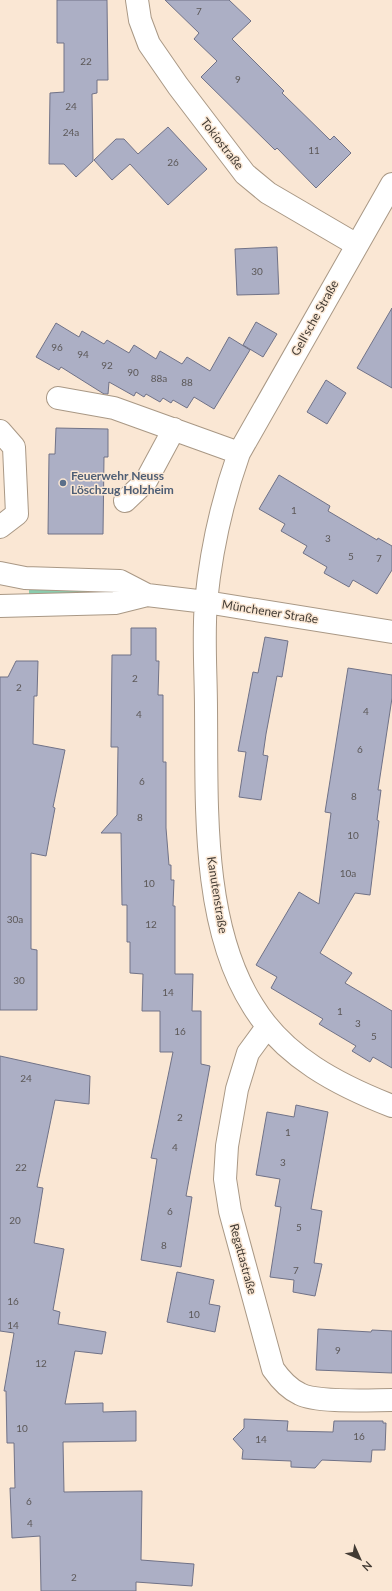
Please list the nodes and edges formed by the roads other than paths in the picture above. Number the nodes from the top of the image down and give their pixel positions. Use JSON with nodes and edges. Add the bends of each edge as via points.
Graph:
{"nodes":[{"id":1,"x":137,"y":0,"type":"edge"},
{"id":2,"x":392,"y":184,"type":"edge"},
{"id":3,"x":357,"y":245,"type":"junction"},
{"id":4,"x":58,"y":398,"type":"dead end"},
{"id":5,"x":174,"y":429,"type":"junction"},
{"id":6,"x":0,"y":431,"type":"edge"},
{"id":7,"x":239,"y":453,"type":"junction"},
{"id":8,"x":125,"y":501,"type":"dead end"},
{"id":9,"x":0,"y":527,"type":"edge"},
{"id":10,"x":0,"y":573,"type":"edge"},
{"id":11,"x":147,"y":595,"type":"junction"},
{"id":12,"x":206,"y":602,"type":"junction"},
{"id":13,"x":0,"y":606,"type":"edge"},
{"id":14,"x":392,"y":632,"type":"edge"},
{"id":15,"x":267,"y":1027,"type":"junction"},
{"id":16,"x":392,"y":1106,"type":"edge"},
{"id":17,"x":392,"y":1400,"type":"edge"}],
"edges":[{"from":1,"to":3,"type":"street","name":"Tokiostraße","via":[[140,20],[149,44],[245,174],[268,193]]},
{"from":2,"to":3,"type":"street","name":"Gell'sche Straße"},
{"from":3,"to":7,"type":"street","name":"Gell'sche Straße"},
{"from":4,"to":5,"type":"street","via":[[114,408]]},
{"from":5,"to":7,"type":"street"},
{"from":5,"to":8,"type":"street","via":[[146,481]]},
{"from":6,"to":9,"type":"street","via":[[14,447],[17,514]]},
{"from":7,"to":12,"type":"street","name":"Gell'sche Straße","via":[[227,486]]},
{"from":10,"to":11,"type":"street","name":"Münchener Straße","via":[[25,578],[120,580]]},
{"from":11,"to":12,"type":"street","name":"Münchener Straße"},
{"from":11,"to":13,"type":"street","name":"Münchener Straße","via":[[115,603]]},
{"from":12,"to":14,"type":"street","name":"Münchener Straße"},
{"from":12,"to":15,"type":"street","name":"Kanutenstraße","via":[[207,818],[214,889],[224,942],[236,974]]},
{"from":15,"to":16,"type":"street","name":"Kanutenstraße","via":[[280,1042],[336,1082]]},
{"from":15,"to":17,"type":"street","name":"Regattastraße","via":[[248,1053],[237,1089],[224,1179],[230,1211],[273,1369],[289,1387],[313,1398]]}]}
